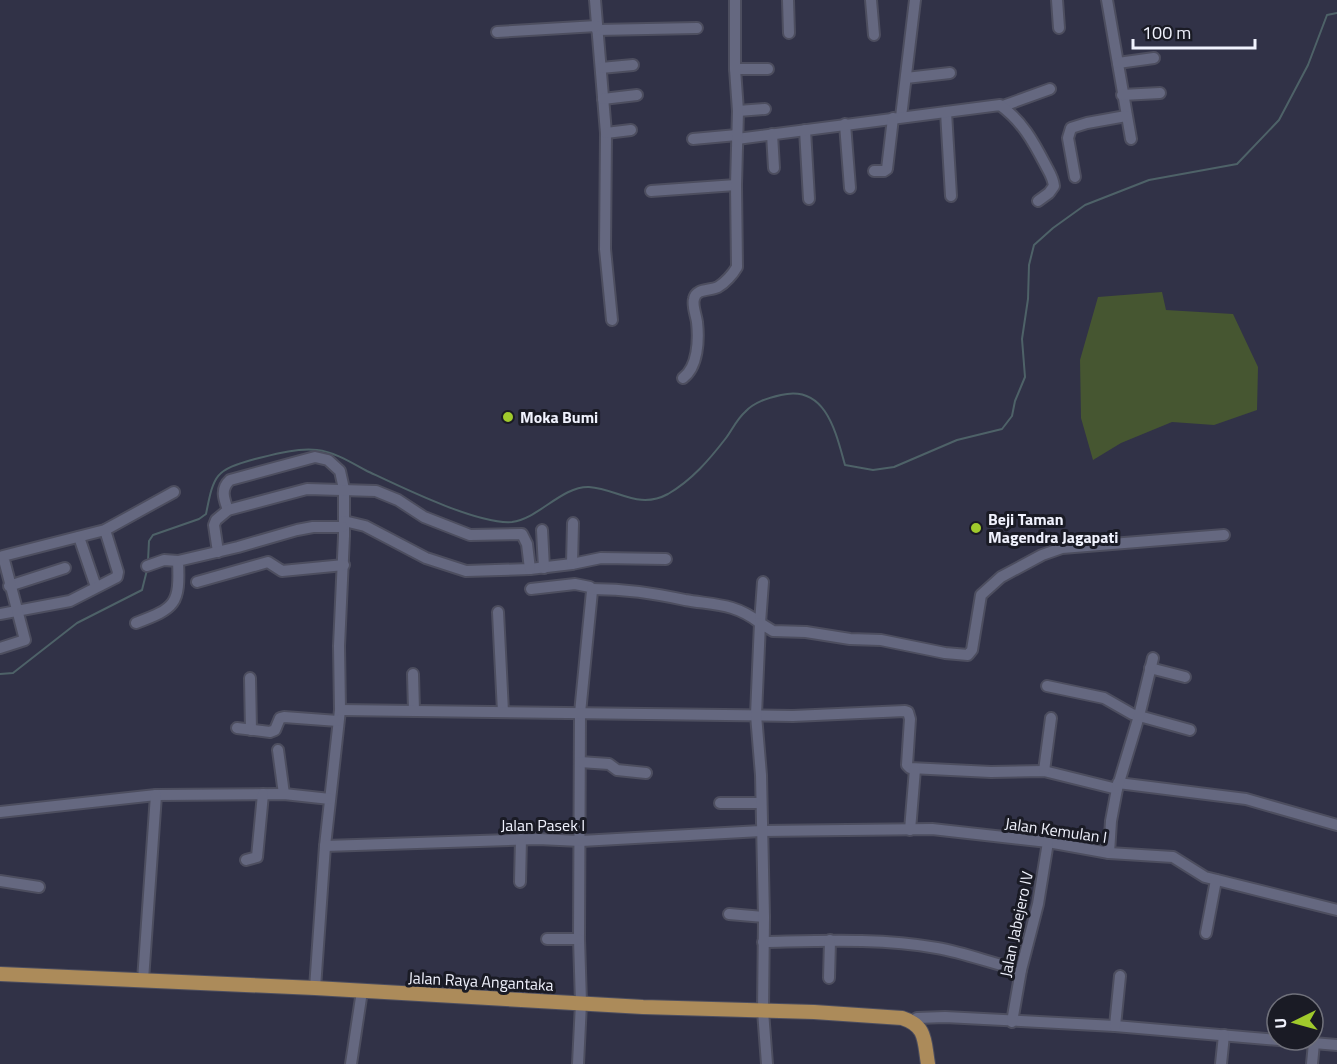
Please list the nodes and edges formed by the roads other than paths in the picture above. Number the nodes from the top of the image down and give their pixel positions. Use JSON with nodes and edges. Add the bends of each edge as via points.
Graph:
{"nodes":[{"id":1,"x":595,"y":0,"type":"edge"},
{"id":2,"x":735,"y":0,"type":"edge"},
{"id":3,"x":788,"y":0,"type":"edge"},
{"id":4,"x":871,"y":0,"type":"edge"},
{"id":5,"x":915,"y":0,"type":"edge"},
{"id":6,"x":1057,"y":0,"type":"edge"},
{"id":7,"x":1107,"y":0,"type":"edge"},
{"id":8,"x":597,"y":28,"type":"junction"},
{"id":9,"x":697,"y":28,"type":"dead end"},
{"id":10,"x":1059,"y":28,"type":"dead end"},
{"id":11,"x":497,"y":32,"type":"dead end"},
{"id":12,"x":789,"y":33,"type":"dead end"},
{"id":13,"x":874,"y":35,"type":"dead end"},
{"id":14,"x":1154,"y":58,"type":"dead end"},
{"id":15,"x":1118,"y":63,"type":"junction"},
{"id":16,"x":633,"y":65,"type":"dead end"},
{"id":17,"x":601,"y":68,"type":"junction"},
{"id":18,"x":735,"y":69,"type":"junction"},
{"id":19,"x":768,"y":69,"type":"dead end"},
{"id":20,"x":950,"y":73,"type":"dead end"},
{"id":21,"x":906,"y":78,"type":"junction"},
{"id":22,"x":1050,"y":90,"type":"dead end"},
{"id":23,"x":1160,"y":93,"type":"dead end"},
{"id":24,"x":637,"y":95,"type":"dead end"},
{"id":25,"x":1122,"y":95,"type":"junction"},
{"id":26,"x":603,"y":99,"type":"junction"},
{"id":27,"x":1003,"y":106,"type":"junction"},
{"id":28,"x":765,"y":109,"type":"dead end"},
{"id":29,"x":738,"y":111,"type":"junction"},
{"id":30,"x":946,"y":112,"type":"junction"},
{"id":31,"x":1126,"y":116,"type":"junction"},
{"id":32,"x":897,"y":117,"type":"junction"},
{"id":33,"x":845,"y":124,"type":"junction"},
{"id":34,"x":631,"y":130,"type":"dead end"},
{"id":35,"x":805,"y":130,"type":"junction"},
{"id":36,"x":606,"y":133,"type":"junction"},
{"id":37,"x":772,"y":134,"type":"junction"},
{"id":38,"x":737,"y":137,"type":"junction"},
{"id":39,"x":693,"y":139,"type":"dead end"},
{"id":40,"x":1131,"y":139,"type":"dead end"},
{"id":41,"x":774,"y":168,"type":"dead end"},
{"id":42,"x":874,"y":171,"type":"dead end"},
{"id":43,"x":1075,"y":177,"type":"dead end"},
{"id":44,"x":736,"y":185,"type":"junction"},
{"id":45,"x":850,"y":188,"type":"dead end"},
{"id":46,"x":651,"y":190,"type":"dead end"},
{"id":47,"x":951,"y":196,"type":"dead end"},
{"id":48,"x":809,"y":198,"type":"dead end"},
{"id":49,"x":1038,"y":201,"type":"dead end"},
{"id":50,"x":612,"y":320,"type":"dead end"},
{"id":51,"x":683,"y":378,"type":"dead end"},
{"id":52,"x":344,"y":489,"type":"junction"},
{"id":53,"x":174,"y":492,"type":"dead end"},
{"id":54,"x":228,"y":510,"type":"junction"},
{"id":55,"x":573,"y":523,"type":"dead end"},
{"id":56,"x":105,"y":530,"type":"junction"},
{"id":57,"x":542,"y":530,"type":"dead end"},
{"id":58,"x":344,"y":532,"type":"junction"},
{"id":59,"x":1224,"y":535,"type":"dead end"},
{"id":60,"x":79,"y":537,"type":"junction"},
{"id":61,"x":218,"y":552,"type":"junction"},
{"id":62,"x":666,"y":559,"type":"dead end"},
{"id":63,"x":178,"y":561,"type":"junction"},
{"id":64,"x":572,"y":564,"type":"junction"},
{"id":65,"x":2,"y":565,"type":"edge"},
{"id":66,"x":344,"y":565,"type":"junction"},
{"id":67,"x":147,"y":566,"type":"dead end"},
{"id":68,"x":65,"y":568,"type":"dead end"},
{"id":69,"x":544,"y":568,"type":"junction"},
{"id":70,"x":530,"y":569,"type":"junction"},
{"id":71,"x":197,"y":582,"type":"dead end"},
{"id":72,"x":763,"y":582,"type":"dead end"},
{"id":73,"x":9,"y":585,"type":"junction"},
{"id":74,"x":96,"y":587,"type":"junction"},
{"id":75,"x":531,"y":589,"type":"dead end"},
{"id":76,"x":592,"y":589,"type":"junction"},
{"id":77,"x":17,"y":610,"type":"junction"},
{"id":78,"x":498,"y":612,"type":"dead end"},
{"id":79,"x":0,"y":614,"type":"edge"},
{"id":80,"x":135,"y":623,"type":"dead end"},
{"id":81,"x":759,"y":623,"type":"junction"},
{"id":82,"x":0,"y":648,"type":"edge"},
{"id":83,"x":413,"y":674,"type":"dead end"},
{"id":84,"x":1185,"y":676,"type":"dead end"},
{"id":85,"x":250,"y":678,"type":"dead end"},
{"id":86,"x":1047,"y":686,"type":"dead end"},
{"id":87,"x":414,"y":711,"type":"junction"},
{"id":88,"x":504,"y":712,"type":"junction"},
{"id":89,"x":580,"y":713,"type":"junction"},
{"id":90,"x":339,"y":715,"type":"junction"},
{"id":91,"x":756,"y":715,"type":"junction"},
{"id":92,"x":1139,"y":716,"type":"junction"},
{"id":93,"x":1051,"y":718,"type":"dead end"},
{"id":94,"x":237,"y":728,"type":"dead end"},
{"id":95,"x":1190,"y":729,"type":"dead end"},
{"id":96,"x":251,"y":730,"type":"junction"},
{"id":97,"x":278,"y":750,"type":"dead end"},
{"id":98,"x":580,"y":762,"type":"junction"},
{"id":99,"x":915,"y":769,"type":"junction"},
{"id":100,"x":1044,"y":771,"type":"junction"},
{"id":101,"x":646,"y":773,"type":"dead end"},
{"id":102,"x":1118,"y":786,"type":"junction"},
{"id":103,"x":263,"y":794,"type":"junction"},
{"id":104,"x":284,"y":794,"type":"junction"},
{"id":105,"x":156,"y":795,"type":"junction"},
{"id":106,"x":330,"y":799,"type":"junction"},
{"id":107,"x":720,"y":803,"type":"dead end"},
{"id":108,"x":761,"y":804,"type":"junction"},
{"id":109,"x":0,"y":812,"type":"edge"},
{"id":110,"x":1337,"y":825,"type":"edge"},
{"id":111,"x":910,"y":830,"type":"junction"},
{"id":112,"x":761,"y":831,"type":"junction"},
{"id":113,"x":521,"y":839,"type":"junction"},
{"id":114,"x":581,"y":841,"type":"junction"},
{"id":115,"x":1048,"y":842,"type":"junction"},
{"id":116,"x":325,"y":846,"type":"junction"},
{"id":117,"x":1109,"y":853,"type":"junction"},
{"id":118,"x":246,"y":860,"type":"dead end"},
{"id":119,"x":1216,"y":880,"type":"junction"},
{"id":120,"x":0,"y":881,"type":"edge"},
{"id":121,"x":520,"y":882,"type":"dead end"},
{"id":122,"x":39,"y":887,"type":"dead end"},
{"id":123,"x":1337,"y":910,"type":"edge"},
{"id":124,"x":729,"y":914,"type":"dead end"},
{"id":125,"x":764,"y":917,"type":"junction"},
{"id":126,"x":1206,"y":933,"type":"dead end"},
{"id":127,"x":547,"y":939,"type":"dead end"},
{"id":128,"x":579,"y":939,"type":"junction"},
{"id":129,"x":830,"y":940,"type":"junction"},
{"id":130,"x":763,"y":942,"type":"junction"},
{"id":131,"x":1021,"y":970,"type":"junction"},
{"id":132,"x":0,"y":974,"type":"edge"},
{"id":133,"x":1120,"y":976,"type":"dead end"},
{"id":134,"x":829,"y":978,"type":"dead end"},
{"id":135,"x":143,"y":980,"type":"junction"},
{"id":136,"x":315,"y":988,"type":"junction"},
{"id":137,"x":362,"y":991,"type":"junction"},
{"id":138,"x":581,"y":1004,"type":"junction"},
{"id":139,"x":763,"y":1011,"type":"junction"},
{"id":140,"x":1012,"y":1016,"type":"junction"},
{"id":141,"x":912,"y":1022,"type":"junction"},
{"id":142,"x":1115,"y":1026,"type":"junction"},
{"id":143,"x":1224,"y":1035,"type":"junction"},
{"id":144,"x":1265,"y":1039,"type":"edge"},
{"id":145,"x":351,"y":1064,"type":"edge"},
{"id":146,"x":578,"y":1064,"type":"edge"},
{"id":147,"x":767,"y":1064,"type":"edge"},
{"id":148,"x":928,"y":1064,"type":"edge"},
{"id":149,"x":1221,"y":1064,"type":"edge"}],
"edges":[{"from":1,"to":8,"type":"street"},
{"from":2,"to":18,"type":"street"},
{"from":3,"to":12,"type":"street"},
{"from":4,"to":13,"type":"street"},
{"from":5,"to":21,"type":"street"},
{"from":6,"to":10,"type":"street"},
{"from":7,"to":15,"type":"street"},
{"from":8,"to":9,"type":"street"},
{"from":8,"to":11,"type":"street"},
{"from":8,"to":17,"type":"street"},
{"from":14,"to":15,"type":"street"},
{"from":15,"to":25,"type":"street"},
{"from":16,"to":17,"type":"street"},
{"from":17,"to":26,"type":"street"},
{"from":18,"to":19,"type":"street"},
{"from":18,"to":29,"type":"street"},
{"from":20,"to":21,"type":"street"},
{"from":21,"to":32,"type":"street"},
{"from":22,"to":27,"type":"street"},
{"from":23,"to":25,"type":"street"},
{"from":24,"to":26,"type":"street"},
{"from":25,"to":31,"type":"street"},
{"from":26,"to":36,"type":"street"},
{"from":27,"to":30,"type":"street"},
{"from":27,"to":49,"type":"street","via":[[1030,136],[1054,186]]},
{"from":28,"to":29,"type":"street"},
{"from":29,"to":38,"type":"street"},
{"from":30,"to":32,"type":"street"},
{"from":30,"to":47,"type":"street"},
{"from":31,"to":40,"type":"street"},
{"from":31,"to":43,"type":"street","via":[[1071,128],[1068,138]]},
{"from":32,"to":33,"type":"street"},
{"from":32,"to":42,"type":"street","via":[[887,169]]},
{"from":33,"to":35,"type":"street"},
{"from":33,"to":45,"type":"street"},
{"from":34,"to":36,"type":"street"},
{"from":35,"to":37,"type":"street"},
{"from":35,"to":48,"type":"street"},
{"from":36,"to":50,"type":"street","via":[[605,249]]},
{"from":37,"to":38,"type":"street"},
{"from":37,"to":41,"type":"street"},
{"from":38,"to":39,"type":"street"},
{"from":38,"to":44,"type":"street"},
{"from":44,"to":46,"type":"street"},
{"from":44,"to":51,"type":"street","via":[[737,267],[718,287],[695,295],[696,352],[693,368]]},
{"from":52,"to":54,"type":"street","via":[[307,489]]},
{"from":52,"to":54,"type":"street","via":[[338,468],[328,460],[315,458],[230,480],[223,495]]},
{"from":52,"to":58,"type":"street"},
{"from":52,"to":70,"type":"street","via":[[381,492],[424,517],[470,535],[522,534],[526,538]]},
{"from":53,"to":56,"type":"street"},
{"from":54,"to":61,"type":"street","via":[[214,525]]},
{"from":55,"to":64,"type":"street"},
{"from":56,"to":60,"type":"street"},
{"from":56,"to":74,"type":"street","via":[[118,574]]},
{"from":57,"to":69,"type":"street"},
{"from":58,"to":61,"type":"street","via":[[313,527]]},
{"from":58,"to":66,"type":"street"},
{"from":58,"to":70,"type":"street","via":[[364,526],[426,558],[466,570]]},
{"from":59,"to":81,"type":"street","via":[[1062,548],[1042,555],[1001,578],[981,595],[968,655],[881,640],[773,631]]},
{"from":60,"to":65,"type":"street","via":[[4,556]]},
{"from":60,"to":74,"type":"street"},
{"from":61,"to":63,"type":"street"},
{"from":62,"to":64,"type":"street","via":[[601,558]]},
{"from":63,"to":67,"type":"street","via":[[164,560]]},
{"from":63,"to":80,"type":"street","via":[[179,588],[172,604],[160,614]]},
{"from":64,"to":69,"type":"street"},
{"from":65,"to":73,"type":"street"},
{"from":66,"to":71,"type":"street","via":[[282,571],[268,562]]},
{"from":66,"to":90,"type":"street"},
{"from":68,"to":73,"type":"street"},
{"from":69,"to":70,"type":"street"},
{"from":72,"to":81,"type":"street"},
{"from":73,"to":77,"type":"street"},
{"from":74,"to":77,"type":"street","via":[[70,601]]},
{"from":75,"to":76,"type":"street","via":[[575,584]]},
{"from":76,"to":81,"type":"street","via":[[626,589],[706,602],[734,608]]},
{"from":76,"to":89,"type":"street"},
{"from":77,"to":79,"type":"street"},
{"from":77,"to":82,"type":"street","via":[[25,640]]},
{"from":78,"to":88,"type":"street"},
{"from":81,"to":91,"type":"street"},
{"from":83,"to":87,"type":"street"},
{"from":84,"to":92,"type":"street","via":[[1152,663]]},
{"from":85,"to":96,"type":"street"},
{"from":86,"to":92,"type":"street","via":[[1104,698]]},
{"from":87,"to":88,"type":"street"},
{"from":87,"to":90,"type":"street"},
{"from":88,"to":89,"type":"street"},
{"from":89,"to":91,"type":"street"},
{"from":89,"to":98,"type":"street"},
{"from":90,"to":96,"type":"street","via":[[281,718],[273,731]]},
{"from":90,"to":106,"type":"street"},
{"from":91,"to":99,"type":"street","via":[[908,712],[907,765]]},
{"from":91,"to":108,"type":"street"},
{"from":92,"to":95,"type":"street"},
{"from":92,"to":102,"type":"street"},
{"from":93,"to":100,"type":"street"},
{"from":94,"to":96,"type":"street"},
{"from":97,"to":104,"type":"street"},
{"from":98,"to":101,"type":"street"},
{"from":98,"to":114,"type":"street"},
{"from":99,"to":100,"type":"street"},
{"from":99,"to":111,"type":"street"},
{"from":100,"to":102,"type":"street"},
{"from":102,"to":110,"type":"street","via":[[1246,799]]},
{"from":102,"to":117,"type":"street"},
{"from":103,"to":104,"type":"street"},
{"from":103,"to":105,"type":"street"},
{"from":103,"to":118,"type":"street","via":[[258,851],[256,858]]},
{"from":104,"to":106,"type":"street"},
{"from":105,"to":109,"type":"street"},
{"from":105,"to":135,"type":"street"},
{"from":106,"to":116,"type":"street"},
{"from":107,"to":108,"type":"street"},
{"from":108,"to":112,"type":"street"},
{"from":111,"to":112,"type":"street","name":"Jalan Kemulan I"},
{"from":111,"to":115,"type":"street","name":"Jalan Kemulan I"},
{"from":112,"to":114,"type":"street","name":"Jalan Pasek I"},
{"from":112,"to":125,"type":"street"},
{"from":113,"to":114,"type":"street","name":"Jalan Pasek I"},
{"from":113,"to":116,"type":"street","name":"Jalan Pasek I"},
{"from":113,"to":121,"type":"street"},
{"from":114,"to":128,"type":"street"},
{"from":115,"to":117,"type":"street","name":"Jalan Kemulan I"},
{"from":115,"to":131,"type":"street","name":"Jalan Jabejero IV","via":[[1038,904]]},
{"from":116,"to":136,"type":"street"},
{"from":117,"to":119,"type":"street","name":"Jalan Kemulan I","via":[[1173,857]]},
{"from":119,"to":123,"type":"street","name":"Jalan Kemulan I"},
{"from":119,"to":126,"type":"street"},
{"from":120,"to":122,"type":"street"},
{"from":124,"to":125,"type":"street"},
{"from":125,"to":130,"type":"street"},
{"from":127,"to":128,"type":"street"},
{"from":128,"to":138,"type":"street"},
{"from":129,"to":130,"type":"street"},
{"from":129,"to":131,"type":"street","via":[[936,948]]},
{"from":129,"to":134,"type":"street"},
{"from":130,"to":139,"type":"street"},
{"from":131,"to":140,"type":"street","name":"Jalan Jabejero IV"},
{"from":132,"to":135,"type":"main road","name":"Jalan Raya Angantaka"},
{"from":133,"to":142,"type":"street"},
{"from":135,"to":136,"type":"main road","name":"Jalan Raya Angantaka"},
{"from":136,"to":137,"type":"main road","name":"Jalan Raya Angantaka"},
{"from":137,"to":138,"type":"main road","name":"Jalan Raya Angantaka"},
{"from":137,"to":145,"type":"street"},
{"from":138,"to":139,"type":"main road","name":"Jalan Raya Angantaka"},
{"from":138,"to":146,"type":"street"},
{"from":139,"to":141,"type":"main road","name":"Jalan Raya Angantaka","via":[[902,1018]]},
{"from":139,"to":147,"type":"street"},
{"from":140,"to":141,"type":"street","via":[[933,1016]]},
{"from":140,"to":142,"type":"street"},
{"from":141,"to":148,"type":"main road","via":[[923,1036]]},
{"from":142,"to":143,"type":"street"},
{"from":143,"to":144,"type":"street"},
{"from":143,"to":149,"type":"street"}]}
